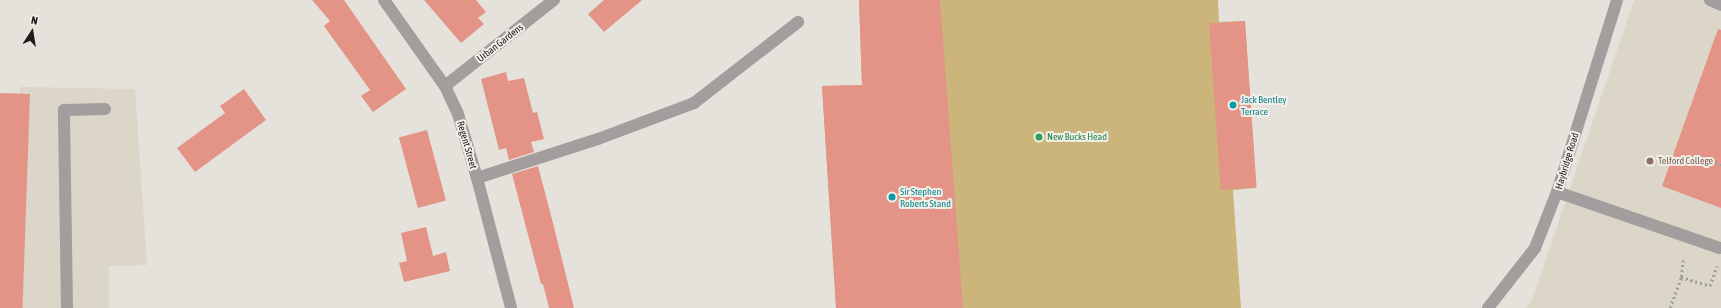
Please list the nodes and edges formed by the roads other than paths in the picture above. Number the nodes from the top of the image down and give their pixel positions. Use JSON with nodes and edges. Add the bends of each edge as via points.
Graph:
{"nodes":[{"id":1,"x":384,"y":0,"type":"edge"},
{"id":2,"x":554,"y":0,"type":"edge"},
{"id":3,"x":1617,"y":0,"type":"edge"},
{"id":4,"x":1710,"y":0,"type":"edge"},
{"id":5,"x":1721,"y":5,"type":"edge"},
{"id":6,"x":798,"y":22,"type":"dead end"},
{"id":7,"x":445,"y":86,"type":"junction"},
{"id":8,"x":105,"y":109,"type":"dead end"},
{"id":9,"x":477,"y":178,"type":"junction"},
{"id":10,"x":1557,"y":192,"type":"junction"},
{"id":11,"x":1720,"y":248,"type":"dead end"},
{"id":12,"x":67,"y":308,"type":"edge"},
{"id":13,"x":511,"y":308,"type":"edge"},
{"id":14,"x":1488,"y":308,"type":"edge"}],
"edges":[{"from":1,"to":7,"type":"street","name":"Regent Street"},
{"from":2,"to":7,"type":"street","name":"Urban Gardens"},
{"from":3,"to":10,"type":"street","name":"Haybridge Road"},
{"from":4,"to":5,"type":"street"},
{"from":6,"to":9,"type":"street","via":[[694,103],[598,140]]},
{"from":7,"to":9,"type":"street","name":"Regent Street","via":[[458,114]]},
{"from":8,"to":12,"type":"street","via":[[64,110]]},
{"from":9,"to":13,"type":"street","name":"Regent Street"},
{"from":10,"to":11,"type":"street"},
{"from":10,"to":14,"type":"street","name":"Haybridge Road","via":[[1535,248]]}]}
